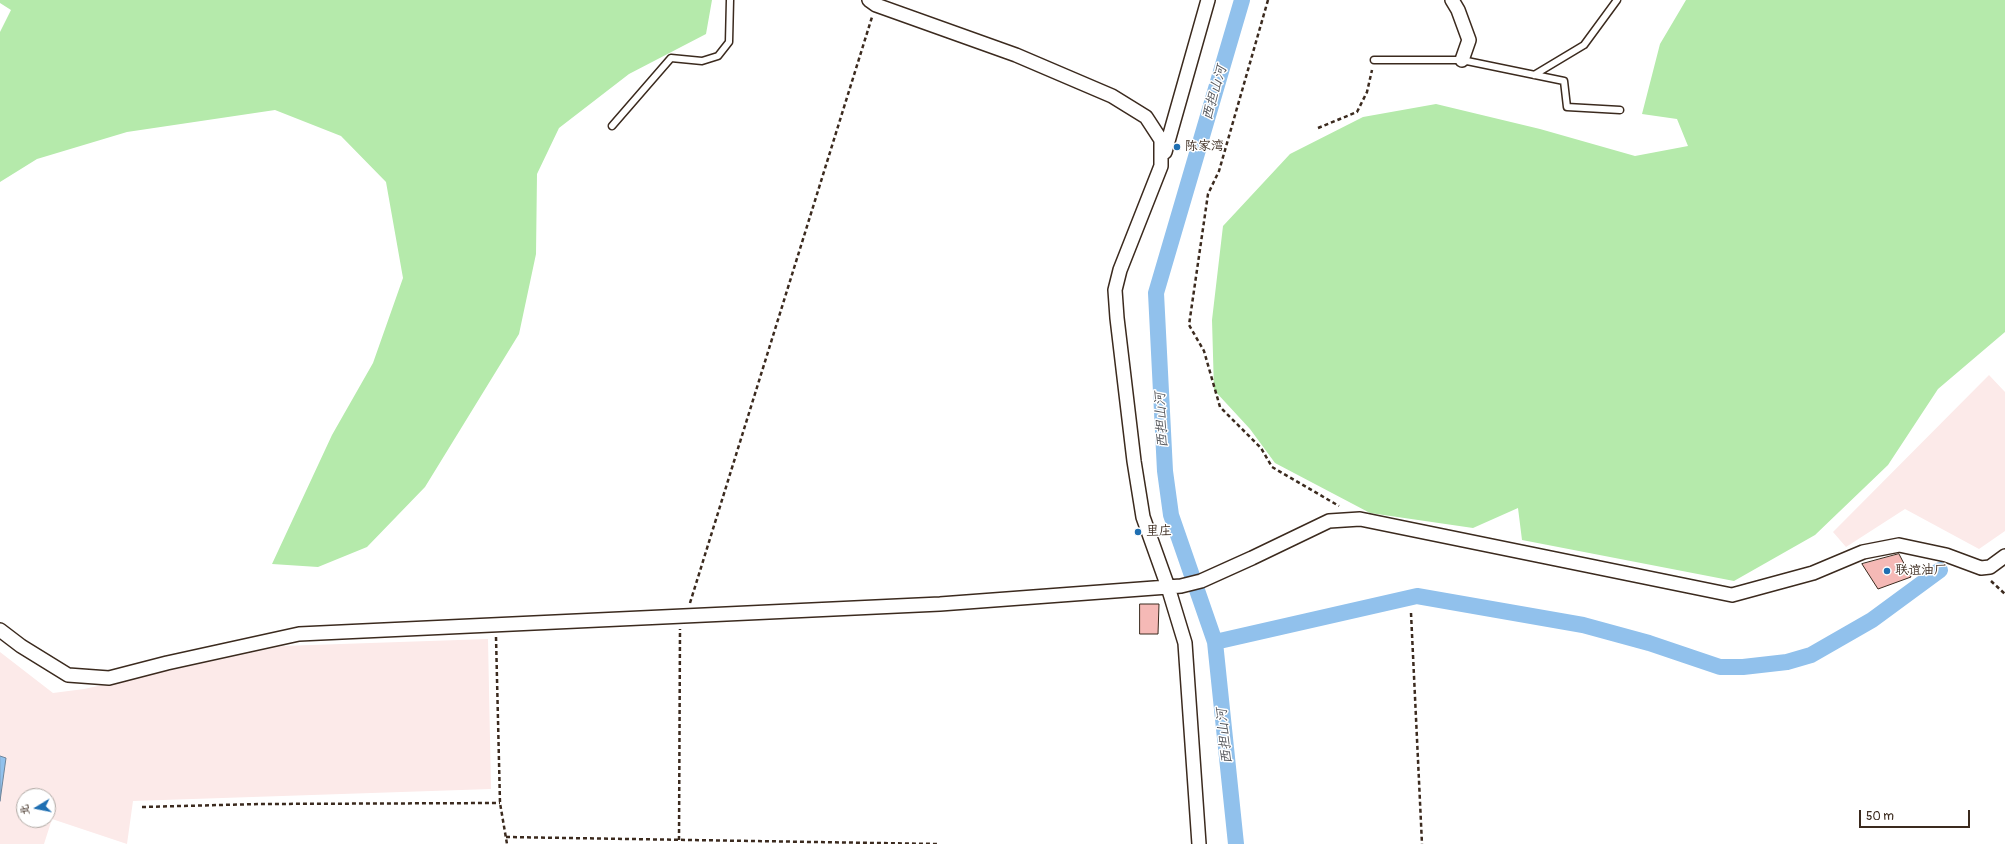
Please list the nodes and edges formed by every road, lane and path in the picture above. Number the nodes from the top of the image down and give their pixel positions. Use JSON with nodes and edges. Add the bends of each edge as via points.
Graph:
{"nodes":[{"id":1,"x":730,"y":0,"type":"edge"},
{"id":2,"x":1208,"y":0,"type":"edge"},
{"id":3,"x":1268,"y":0,"type":"edge"},
{"id":4,"x":1452,"y":0,"type":"edge"},
{"id":5,"x":1617,"y":0,"type":"edge"},
{"id":6,"x":874,"y":2,"type":"edge"},
{"id":7,"x":1374,"y":60,"type":"joint"},
{"id":8,"x":1462,"y":60,"type":"junction"},
{"id":9,"x":1534,"y":75,"type":"junction"},
{"id":10,"x":1620,"y":110,"type":"dead end"},
{"id":11,"x":612,"y":126,"type":"dead end"},
{"id":12,"x":1318,"y":128,"type":"dead end"},
{"id":13,"x":1161,"y":166,"type":"junction"},
{"id":14,"x":1340,"y":507,"type":"dead end"},
{"id":15,"x":2005,"y":556,"type":"edge"},
{"id":16,"x":1175,"y":587,"type":"junction"},
{"id":17,"x":1412,"y":613,"type":"dead end"},
{"id":18,"x":683,"y":616,"type":"junction"},
{"id":19,"x":496,"y":625,"type":"junction"},
{"id":20,"x":0,"y":630,"type":"edge"},
{"id":21,"x":500,"y":803,"type":"junction"},
{"id":22,"x":142,"y":807,"type":"dead end"},
{"id":23,"x":506,"y":837,"type":"junction"},
{"id":24,"x":679,"y":840,"type":"junction"},
{"id":25,"x":506,"y":844,"type":"edge"},
{"id":26,"x":938,"y":844,"type":"edge"},
{"id":27,"x":1199,"y":844,"type":"edge"},
{"id":28,"x":1422,"y":844,"type":"edge"}],
"edges":[{"from":1,"to":11,"type":"lane","via":[[729,42],[718,56],[702,61],[671,58]]},
{"from":2,"to":13,"type":"street"},
{"from":3,"to":14,"type":"path","via":[[1219,171],[1208,194],[1189,324],[1204,351],[1220,407],[1261,448],[1272,467]]},
{"from":4,"to":8,"type":"street","via":[[1469,40]]},
{"from":5,"to":9,"type":"lane","via":[[1584,45]]},
{"from":6,"to":13,"type":"street","via":[[1016,55],[1112,96],[1146,117],[1161,140]]},
{"from":6,"to":18,"type":"path"},
{"from":7,"to":8,"type":"lane"},
{"from":7,"to":12,"type":"path","via":[[1367,92],[1357,112]]},
{"from":8,"to":9,"type":"lane"},
{"from":9,"to":10,"type":"lane","via":[[1564,81],[1567,107]]},
{"from":13,"to":16,"type":"street","via":[[1120,270],[1115,290],[1134,461],[1143,517]]},
{"from":15,"to":16,"type":"street","via":[[1990,567],[1980,568],[1946,555],[1899,546],[1863,552],[1813,573],[1732,595],[1360,519],[1329,521],[1201,580]]},
{"from":16,"to":18,"type":"street","via":[[940,604]]},
{"from":16,"to":27,"type":"street","via":[[1185,644]]},
{"from":17,"to":28,"type":"path"},
{"from":18,"to":19,"type":"street"},
{"from":18,"to":24,"type":"path"},
{"from":19,"to":20,"type":"street","via":[[299,634],[109,678],[68,675]]},
{"from":19,"to":21,"type":"path"},
{"from":21,"to":22,"type":"path"},
{"from":21,"to":23,"type":"path"},
{"from":23,"to":24,"type":"path"},
{"from":23,"to":25,"type":"path"},
{"from":24,"to":26,"type":"path"}]}
